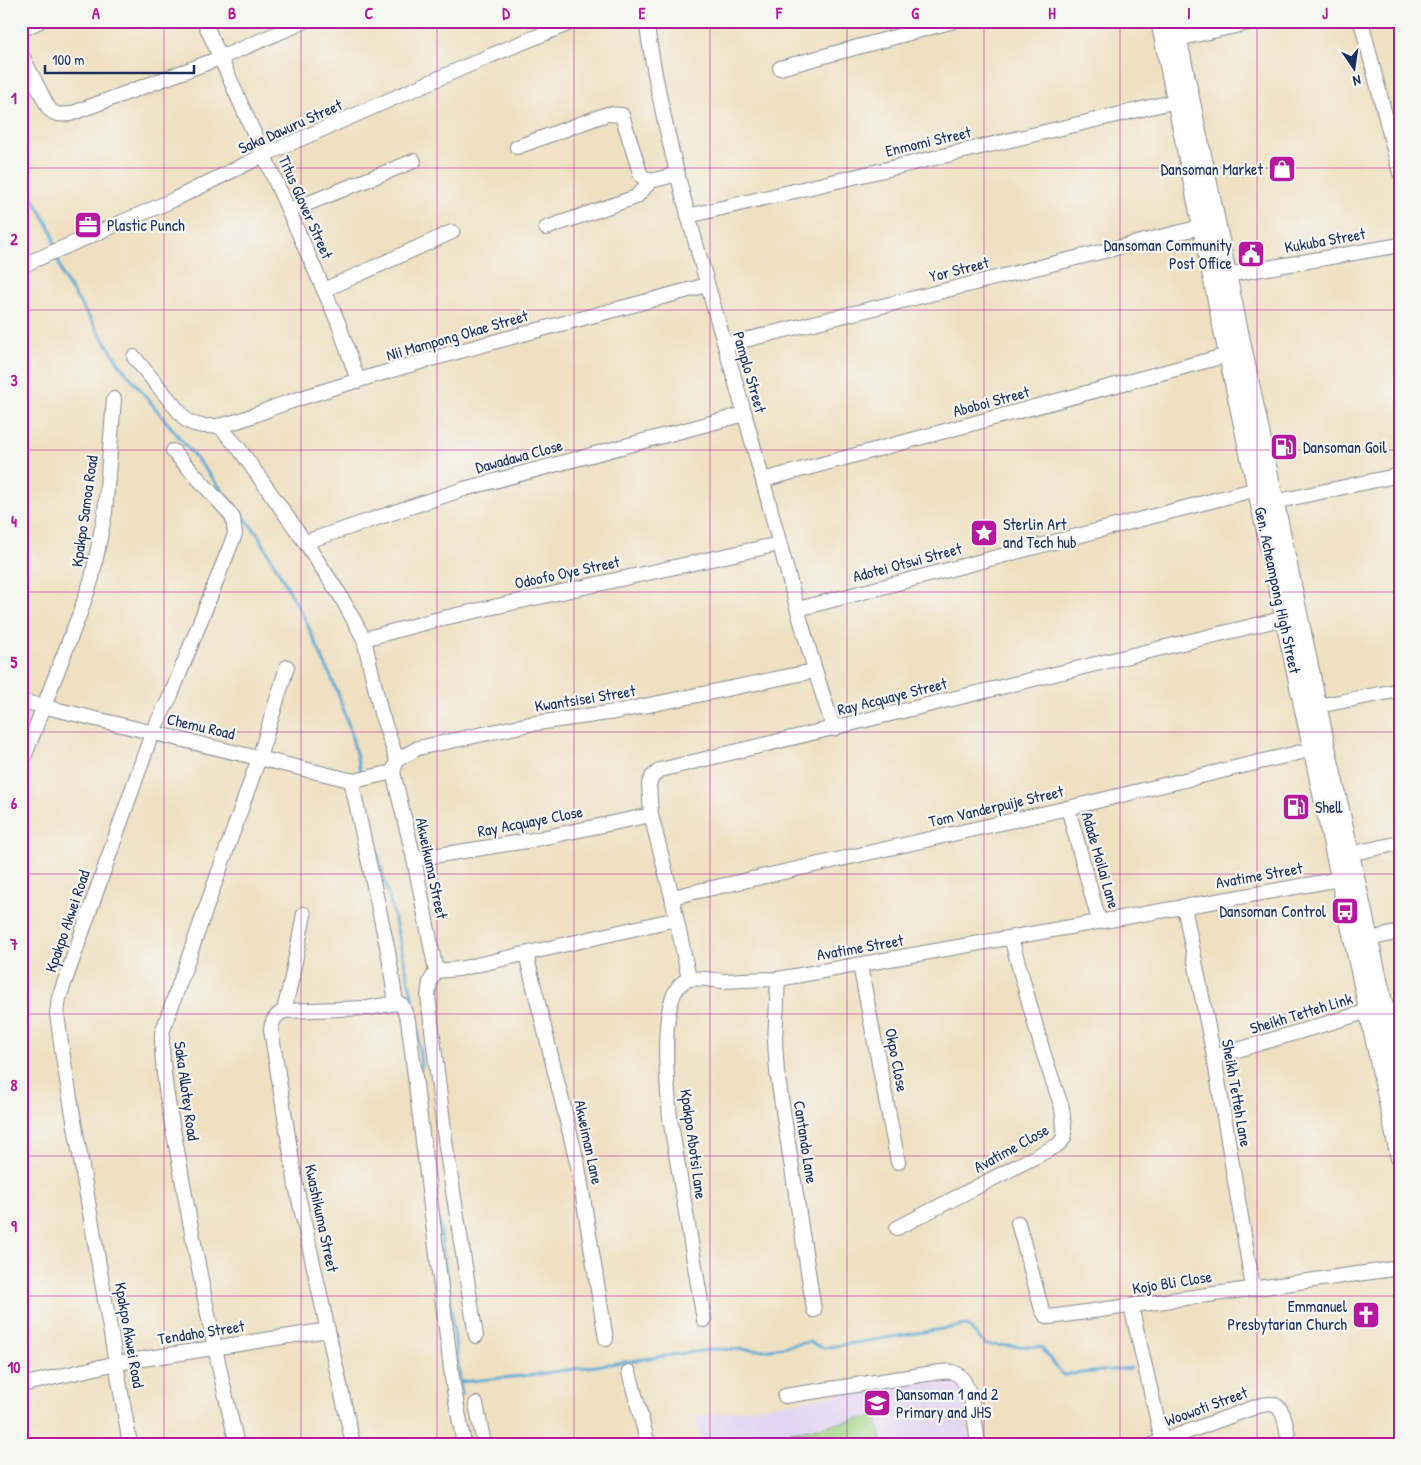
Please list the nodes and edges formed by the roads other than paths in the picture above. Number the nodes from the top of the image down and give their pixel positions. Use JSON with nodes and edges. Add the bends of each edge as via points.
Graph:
{"nodes":[{"id":1,"x":40,"y":21,"type":"edge"},
{"id":2,"x":204,"y":21,"type":"edge"},
{"id":3,"x":306,"y":21,"type":"edge"},
{"id":4,"x":575,"y":21,"type":"edge"},
{"id":5,"x":646,"y":21,"type":"edge"},
{"id":6,"x":954,"y":21,"type":"edge"},
{"id":7,"x":1160,"y":21,"type":"edge"},
{"id":8,"x":1174,"y":21,"type":"edge"},
{"id":9,"x":1256,"y":21,"type":"edge"},
{"id":10,"x":1361,"y":21,"type":"edge"},
{"id":11,"x":21,"y":30,"type":"edge"},
{"id":12,"x":1178,"y":38,"type":"junction"},
{"id":13,"x":21,"y":54,"type":"edge"},
{"id":14,"x":220,"y":58,"type":"junction"},
{"id":15,"x":780,"y":68,"type":"dead end"},
{"id":16,"x":1176,"y":101,"type":"junction"},
{"id":17,"x":516,"y":147,"type":"dead end"},
{"id":18,"x":264,"y":155,"type":"junction"},
{"id":19,"x":414,"y":160,"type":"dead end"},
{"id":20,"x":1400,"y":173,"type":"edge"},
{"id":21,"x":678,"y":174,"type":"junction"},
{"id":22,"x":651,"y":181,"type":"junction"},
{"id":23,"x":289,"y":211,"type":"junction"},
{"id":24,"x":688,"y":216,"type":"junction"},
{"id":25,"x":1201,"y":227,"type":"junction"},
{"id":26,"x":546,"y":228,"type":"dead end"},
{"id":27,"x":452,"y":232,"type":"dead end"},
{"id":28,"x":1400,"y":245,"type":"edge"},
{"id":29,"x":21,"y":266,"type":"edge"},
{"id":30,"x":1228,"y":275,"type":"junction"},
{"id":31,"x":707,"y":285,"type":"junction"},
{"id":32,"x":324,"y":290,"type":"junction"},
{"id":33,"x":724,"y":345,"type":"junction"},
{"id":34,"x":1228,"y":355,"type":"junction"},
{"id":35,"x":134,"y":357,"type":"dead end"},
{"id":36,"x":358,"y":381,"type":"junction"},
{"id":37,"x":114,"y":399,"type":"dead end"},
{"id":38,"x":745,"y":414,"type":"junction"},
{"id":39,"x":220,"y":427,"type":"junction"},
{"id":40,"x":173,"y":451,"type":"dead end"},
{"id":41,"x":1400,"y":475,"type":"edge"},
{"id":42,"x":763,"y":480,"type":"junction"},
{"id":43,"x":1257,"y":489,"type":"junction"},
{"id":44,"x":1274,"y":502,"type":"junction"},
{"id":45,"x":304,"y":542,"type":"junction"},
{"id":46,"x":780,"y":544,"type":"junction"},
{"id":47,"x":798,"y":609,"type":"junction"},
{"id":48,"x":1285,"y":618,"type":"junction"},
{"id":49,"x":364,"y":639,"type":"junction"},
{"id":50,"x":287,"y":667,"type":"dead end"},
{"id":51,"x":814,"y":671,"type":"junction"},
{"id":52,"x":1400,"y":690,"type":"edge"},
{"id":53,"x":21,"y":701,"type":"edge"},
{"id":54,"x":1318,"y":706,"type":"junction"},
{"id":55,"x":44,"y":707,"type":"junction"},
{"id":56,"x":834,"y":729,"type":"junction"},
{"id":57,"x":152,"y":733,"type":"junction"},
{"id":58,"x":1319,"y":748,"type":"junction"},
{"id":59,"x":259,"y":758,"type":"junction"},
{"id":60,"x":21,"y":765,"type":"edge"},
{"id":61,"x":395,"y":766,"type":"junction"},
{"id":62,"x":373,"y":777,"type":"joint"},
{"id":63,"x":352,"y":781,"type":"junction"},
{"id":64,"x":1068,"y":808,"type":"junction"},
{"id":65,"x":651,"y":815,"type":"junction"},
{"id":66,"x":1400,"y":843,"type":"edge"},
{"id":67,"x":1350,"y":854,"type":"junction"},
{"id":68,"x":414,"y":859,"type":"junction"},
{"id":69,"x":1340,"y":879,"type":"junction"},
{"id":70,"x":672,"y":897,"type":"junction"},
{"id":71,"x":1184,"y":906,"type":"junction"},
{"id":72,"x":304,"y":914,"type":"dead end"},
{"id":73,"x":676,"y":919,"type":"junction"},
{"id":74,"x":1099,"y":921,"type":"junction"},
{"id":75,"x":1400,"y":932,"type":"edge"},
{"id":76,"x":1011,"y":938,"type":"junction"},
{"id":77,"x":1369,"y":939,"type":"junction"},
{"id":78,"x":526,"y":954,"type":"junction"},
{"id":79,"x":860,"y":964,"type":"junction"},
{"id":80,"x":436,"y":972,"type":"junction"},
{"id":81,"x":689,"y":979,"type":"junction"},
{"id":82,"x":778,"y":979,"type":"junction"},
{"id":83,"x":396,"y":1003,"type":"junction"},
{"id":84,"x":288,"y":1010,"type":"junction"},
{"id":85,"x":1369,"y":1011,"type":"junction"},
{"id":86,"x":1214,"y":1057,"type":"junction"},
{"id":87,"x":1400,"y":1078,"type":"edge"},
{"id":88,"x":1398,"y":1140,"type":"edge"},
{"id":89,"x":1400,"y":1158,"type":"edge"},
{"id":90,"x":898,"y":1162,"type":"dead end"},
{"id":91,"x":1018,"y":1223,"type":"dead end"},
{"id":92,"x":897,"y":1228,"type":"dead end"},
{"id":93,"x":1400,"y":1268,"type":"edge"},
{"id":94,"x":1254,"y":1288,"type":"junction"},
{"id":95,"x":1131,"y":1306,"type":"junction"},
{"id":96,"x":814,"y":1310,"type":"dead end"},
{"id":97,"x":704,"y":1320,"type":"dead end"},
{"id":98,"x":328,"y":1330,"type":"junction"},
{"id":99,"x":476,"y":1336,"type":"dead end"},
{"id":100,"x":606,"y":1339,"type":"dead end"},
{"id":101,"x":214,"y":1348,"type":"junction"},
{"id":102,"x":117,"y":1363,"type":"junction"},
{"id":103,"x":630,"y":1372,"type":"dead end"},
{"id":104,"x":21,"y":1385,"type":"edge"},
{"id":105,"x":785,"y":1396,"type":"dead end"},
{"id":106,"x":476,"y":1404,"type":"dead end"},
{"id":107,"x":1160,"y":1443,"type":"edge"},
{"id":108,"x":130,"y":1444,"type":"edge"},
{"id":109,"x":237,"y":1444,"type":"edge"},
{"id":110,"x":353,"y":1444,"type":"edge"},
{"id":111,"x":464,"y":1444,"type":"edge"},
{"id":112,"x":484,"y":1444,"type":"edge"},
{"id":113,"x":648,"y":1444,"type":"edge"},
{"id":114,"x":978,"y":1444,"type":"edge"},
{"id":115,"x":1289,"y":1444,"type":"edge"}],
"edges":[{"from":1,"to":11,"type":"street"},
{"from":2,"to":14,"type":"street","name":"Titus Glover Street"},
{"from":3,"to":14,"type":"street"},
{"from":4,"to":18,"type":"street","name":"Saka Dawuru Street"},
{"from":5,"to":21,"type":"street","name":"Pamplo Street"},
{"from":6,"to":15,"type":"street"},
{"from":7,"to":16,"type":"main road","name":"Gen. Acheampong High Street"},
{"from":8,"to":12,"type":"main road","name":"Gen. Acheampong High Street"},
{"from":9,"to":12,"type":"street"},
{"from":10,"to":20,"type":"street"},
{"from":12,"to":30,"type":"main road","name":"Gen. Acheampong High Street"},
{"from":13,"to":14,"type":"street","via":[[49,109],[62,115]]},
{"from":14,"to":18,"type":"street","name":"Titus Glover Street"},
{"from":16,"to":24,"type":"street","name":"Enmomi Street"},
{"from":16,"to":25,"type":"main road","name":"Gen. Acheampong High Street"},
{"from":17,"to":22,"type":"street","via":[[607,114],[622,115],[641,176]]},
{"from":18,"to":23,"type":"street","name":"Titus Glover Street"},
{"from":18,"to":29,"type":"street","name":"Saka Dawuru Street","via":[[173,200]]},
{"from":19,"to":23,"type":"street"},
{"from":21,"to":22,"type":"street"},
{"from":21,"to":24,"type":"street","name":"Pamplo Street"},
{"from":22,"to":26,"type":"street","via":[[636,197]]},
{"from":23,"to":32,"type":"street","name":"Titus Glover Street"},
{"from":24,"to":31,"type":"street","name":"Pamplo Street"},
{"from":25,"to":33,"type":"street","name":"Yor Street"},
{"from":25,"to":34,"type":"main road","name":"Gen. Acheampong High Street"},
{"from":27,"to":32,"type":"street"},
{"from":28,"to":30,"type":"street","name":"Kukuba Street"},
{"from":30,"to":44,"type":"main road","name":"Gen. Acheampong High Street"},
{"from":31,"to":33,"type":"street","name":"Pamplo Street"},
{"from":31,"to":36,"type":"street","name":"Nii Mampong Okae Street"},
{"from":32,"to":36,"type":"street","name":"Titus Glover Street"},
{"from":33,"to":38,"type":"street","name":"Pamplo Street"},
{"from":34,"to":42,"type":"street","name":"Aboboi Street"},
{"from":34,"to":43,"type":"main road","name":"Gen. Acheampong High Street"},
{"from":35,"to":39,"type":"street","via":[[186,420],[197,425]]},
{"from":36,"to":39,"type":"street","name":"Nii Mampong Okae Street"},
{"from":37,"to":55,"type":"street","name":"Kpakpo Samoa Road","via":[[105,513],[92,578]]},
{"from":38,"to":42,"type":"street","name":"Pamplo Street"},
{"from":38,"to":45,"type":"street","name":"Dawadawa Close","via":[[464,489]]},
{"from":39,"to":45,"type":"street","name":"Akweikuma Street","via":[[238,447]]},
{"from":40,"to":57,"type":"street","name":"Kpakpo Akwei Road","via":[[233,518],[236,534],[171,695]]},
{"from":41,"to":44,"type":"street"},
{"from":42,"to":46,"type":"street","name":"Pamplo Street"},
{"from":43,"to":47,"type":"street","name":"Adotei Otswi Street"},
{"from":43,"to":48,"type":"main road","name":"Gen. Acheampong High Street"},
{"from":44,"to":54,"type":"main road","name":"Gen. Acheampong High Street"},
{"from":45,"to":49,"type":"street","name":"Akweikuma Street","via":[[340,595]]},
{"from":46,"to":47,"type":"street","name":"Pamplo Street"},
{"from":46,"to":49,"type":"street","name":"Odoofo Oye Street","via":[[439,619]]},
{"from":47,"to":51,"type":"street","name":"Pamplo Street"},
{"from":48,"to":56,"type":"street","name":"Ray Acquaye Street"},
{"from":48,"to":58,"type":"main road","name":"Gen. Acheampong High Street"},
{"from":49,"to":61,"type":"street","name":"Akweikuma Street"},
{"from":50,"to":59,"type":"street","name":"Saka Allotey Road"},
{"from":51,"to":56,"type":"street","name":"Pamplo Street"},
{"from":51,"to":61,"type":"street","name":"Kwantsisei Street","via":[[418,748]]},
{"from":52,"to":54,"type":"street"},
{"from":53,"to":55,"type":"street","name":"Chemu Road"},
{"from":54,"to":58,"type":"main road","name":"Gen. Acheampong High Street"},
{"from":55,"to":57,"type":"street","name":"Chemu Road"},
{"from":55,"to":60,"type":"street","name":"Kpakpo Samoa Road"},
{"from":56,"to":65,"type":"street","name":"Ray Acquaye Street","via":[[660,770],[649,784]]},
{"from":57,"to":59,"type":"street","name":"Chemu Road"},
{"from":57,"to":102,"type":"street","name":"Kpakpo Akwei Road","via":[[57,1005],[62,1058]]},
{"from":58,"to":64,"type":"street","name":"Tom Vanderpuije Street"},
{"from":58,"to":67,"type":"main road","name":"Gen. Acheampong High Street"},
{"from":58,"to":69,"type":"main road","name":"Gen. Acheampong High Street"},
{"from":59,"to":63,"type":"street","name":"Chemu Road"},
{"from":59,"to":101,"type":"street","name":"Saka Allotey Road","via":[[162,1033],[163,1073]]},
{"from":61,"to":62,"type":"street","name":"Kwantsisei Street"},
{"from":61,"to":68,"type":"street","name":"Akweikuma Street"},
{"from":62,"to":63,"type":"street","name":"Chemu Road"},
{"from":63,"to":83,"type":"street"},
{"from":64,"to":70,"type":"street","name":"Tom Vanderpuije Street"},
{"from":64,"to":74,"type":"street","name":"Adade Moilai Lane"},
{"from":65,"to":68,"type":"street","name":"Ray Acquaye Close","via":[[527,841]]},
{"from":65,"to":70,"type":"street","name":"Ray Acquaye Street"},
{"from":66,"to":67,"type":"street"},
{"from":67,"to":77,"type":"main road","name":"Gen. Acheampong High Street"},
{"from":68,"to":80,"type":"street","name":"Akweikuma Street"},
{"from":69,"to":71,"type":"street","name":"Avatime Street"},
{"from":69,"to":85,"type":"main road","name":"Gen. Acheampong High Street"},
{"from":70,"to":73,"type":"street","name":"Ray Acquaye Street"},
{"from":71,"to":74,"type":"street","name":"Avatime Street"},
{"from":71,"to":86,"type":"street","name":"Sheikh Tetteh Lane"},
{"from":72,"to":84,"type":"street"},
{"from":73,"to":78,"type":"street"},
{"from":73,"to":81,"type":"street"},
{"from":74,"to":76,"type":"street","name":"Avatime Street"},
{"from":75,"to":77,"type":"street"},
{"from":76,"to":79,"type":"street","name":"Avatime Street"},
{"from":76,"to":92,"type":"street","name":"Avatime Close","via":[[1062,1108],[1064,1138],[1058,1145]]},
{"from":77,"to":87,"type":"main road","name":"Gen. Acheampong High Street"},
{"from":78,"to":80,"type":"street"},
{"from":78,"to":100,"type":"street","name":"Akweiman Lane","via":[[578,1166]]},
{"from":79,"to":82,"type":"street","name":"Avatime Street"},
{"from":79,"to":90,"type":"street","name":"Okpo Close"},
{"from":80,"to":99,"type":"street","via":[[430,982],[428,996],[446,1147]]},
{"from":81,"to":82,"type":"street","name":"Avatime Street"},
{"from":81,"to":97,"type":"street","name":"Kpakpo Abotsi Lane","via":[[677,988],[669,1010],[667,1084]]},
{"from":82,"to":96,"type":"street","name":"Cantando Lane","via":[[777,1072]]},
{"from":83,"to":84,"type":"street","via":[[368,1008]]},
{"from":83,"to":111,"type":"street","via":[[402,1005],[408,1020],[453,1385]]},
{"from":84,"to":98,"type":"street","name":"Kwashikuma Street","via":[[276,1015],[271,1030],[296,1186]]},
{"from":85,"to":86,"type":"street","name":"Sheikh Tetteh Link"},
{"from":85,"to":88,"type":"main road","name":"Gen. Acheampong High Street"},
{"from":86,"to":94,"type":"street","name":"Sheikh Tetteh Lane"},
{"from":88,"to":89,"type":"main road","name":"Gen. Acheampong High Street"},
{"from":91,"to":95,"type":"street","name":"Kojo Bli Close","via":[[1045,1315],[1050,1317]]},
{"from":93,"to":94,"type":"street","name":"Kojo Bli Close"},
{"from":94,"to":95,"type":"street","name":"Kojo Bli Close"},
{"from":95,"to":107,"type":"street"},
{"from":98,"to":101,"type":"street","name":"Tendaho Street"},
{"from":98,"to":110,"type":"street","name":"Kwashikuma Street"},
{"from":101,"to":102,"type":"street","name":"Tendaho Street"},
{"from":101,"to":109,"type":"street","name":"Saka Allotey Road"},
{"from":102,"to":104,"type":"street","name":"Tendaho Street"},
{"from":102,"to":108,"type":"street","name":"Kpakpo Akwei Road"},
{"from":103,"to":113,"type":"street"},
{"from":105,"to":114,"type":"street","via":[[952,1372],[964,1380],[968,1389]]},
{"from":106,"to":112,"type":"street"},
{"from":107,"to":115,"type":"street","name":"Woowoti Street","via":[[1271,1404],[1283,1415]]}]}
